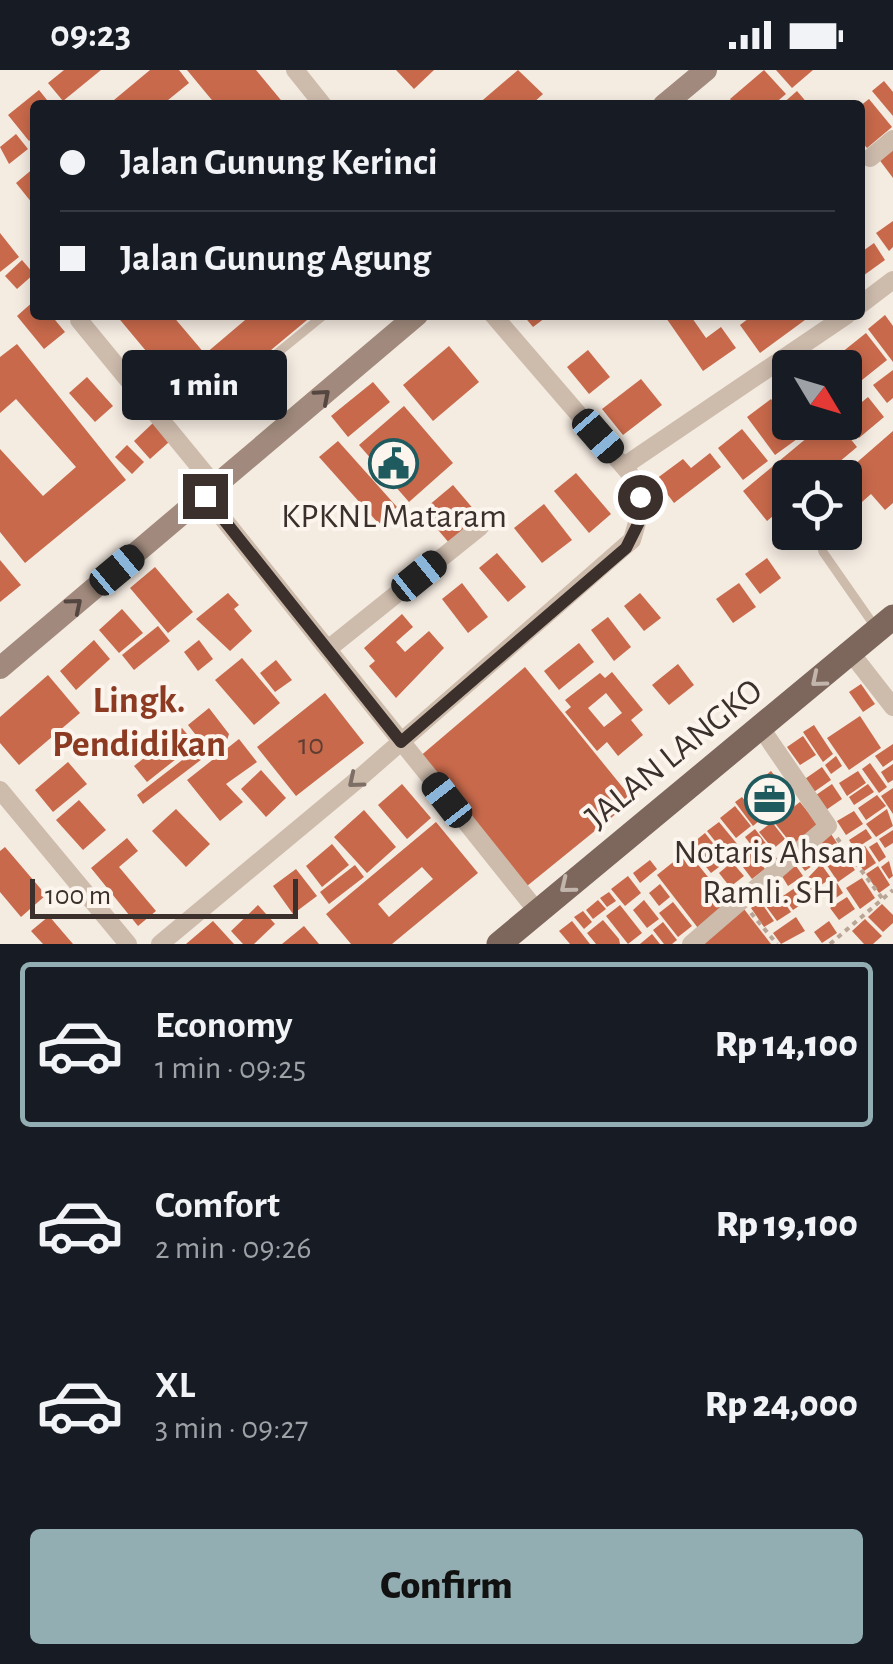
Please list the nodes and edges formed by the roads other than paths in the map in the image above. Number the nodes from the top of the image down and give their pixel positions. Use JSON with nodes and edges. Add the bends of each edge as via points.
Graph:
{"nodes":[{"id":1,"x":295,"y":70,"type":"edge"},
{"id":2,"x":701,"y":71,"type":"edge"},
{"id":3,"x":319,"y":100,"type":"edge"},
{"id":4,"x":669,"y":100,"type":"edge"},
{"id":5,"x":893,"y":139,"type":"edge"},
{"id":6,"x":870,"y":158,"type":"dead end"},
{"id":7,"x":893,"y":280,"type":"edge"},
{"id":8,"x":865,"y":301,"type":"edge"},
{"id":9,"x":79,"y":320,"type":"dead end"},
{"id":10,"x":318,"y":320,"type":"edge"},
{"id":11,"x":411,"y":320,"type":"edge"},
{"id":12,"x":497,"y":320,"type":"edge"},
{"id":13,"x":816,"y":320,"type":"edge"},
{"id":14,"x":840,"y":320,"type":"edge"},
{"id":15,"x":824,"y":332,"type":"junction"},
{"id":16,"x":265,"y":363,"type":"dead end"},
{"id":17,"x":624,"y":466,"type":"junction"},
{"id":18,"x":210,"y":492,"type":"junction"},
{"id":19,"x":480,"y":527,"type":"dead end"},
{"id":20,"x":822,"y":550,"type":"edge"},
{"id":21,"x":885,"y":624,"type":"edge"},
{"id":22,"x":328,"y":649,"type":"junction"},
{"id":23,"x":850,"y":653,"type":"junction"},
{"id":24,"x":0,"y":668,"type":"edge"},
{"id":25,"x":893,"y":706,"type":"edge"},
{"id":26,"x":760,"y":728,"type":"junction"},
{"id":27,"x":401,"y":742,"type":"junction"},
{"id":28,"x":0,"y":790,"type":"edge"},
{"id":29,"x":537,"y":911,"type":"junction"},
{"id":30,"x":128,"y":944,"type":"edge"},
{"id":31,"x":160,"y":944,"type":"edge"},
{"id":32,"x":499,"y":944,"type":"edge"},
{"id":33,"x":691,"y":944,"type":"edge"}],
"edges":[{"from":1,"to":3,"type":"street"},
{"from":2,"to":4,"type":"main road"},
{"from":5,"to":6,"type":"street"},
{"from":7,"to":8,"type":"street"},
{"from":9,"to":18,"type":"street"},
{"from":10,"to":16,"type":"lane"},
{"from":18,"to":11,"type":"main road","one_way":true},
{"from":12,"to":17,"type":"street"},
{"from":13,"to":15,"type":"street"},
{"from":14,"to":15,"type":"street"},
{"from":15,"to":17,"type":"street"},
{"from":17,"to":27,"type":"street","via":[[641,509],[626,548]]},
{"from":18,"to":22,"type":"street"},
{"from":24,"to":18,"type":"main road","one_way":true},
{"from":19,"to":22,"type":"street"},
{"from":20,"to":21,"type":"lane","via":[[838,578]]},
{"from":21,"to":23,"type":"main road","name":"JALAN LANGKO"},
{"from":22,"to":27,"type":"street"},
{"from":23,"to":25,"type":"street"},
{"from":23,"to":26,"type":"main road","name":"JALAN LANGKO","one_way":true},
{"from":26,"to":29,"type":"main road","name":"JALAN LANGKO","one_way":true},
{"from":26,"to":33,"type":"street","via":[[828,826]]},
{"from":27,"to":29,"type":"street"},
{"from":27,"to":31,"type":"street","one_way":true},
{"from":28,"to":30,"type":"street"},
{"from":29,"to":32,"type":"main road","name":"JALAN LANGKO"}]}
